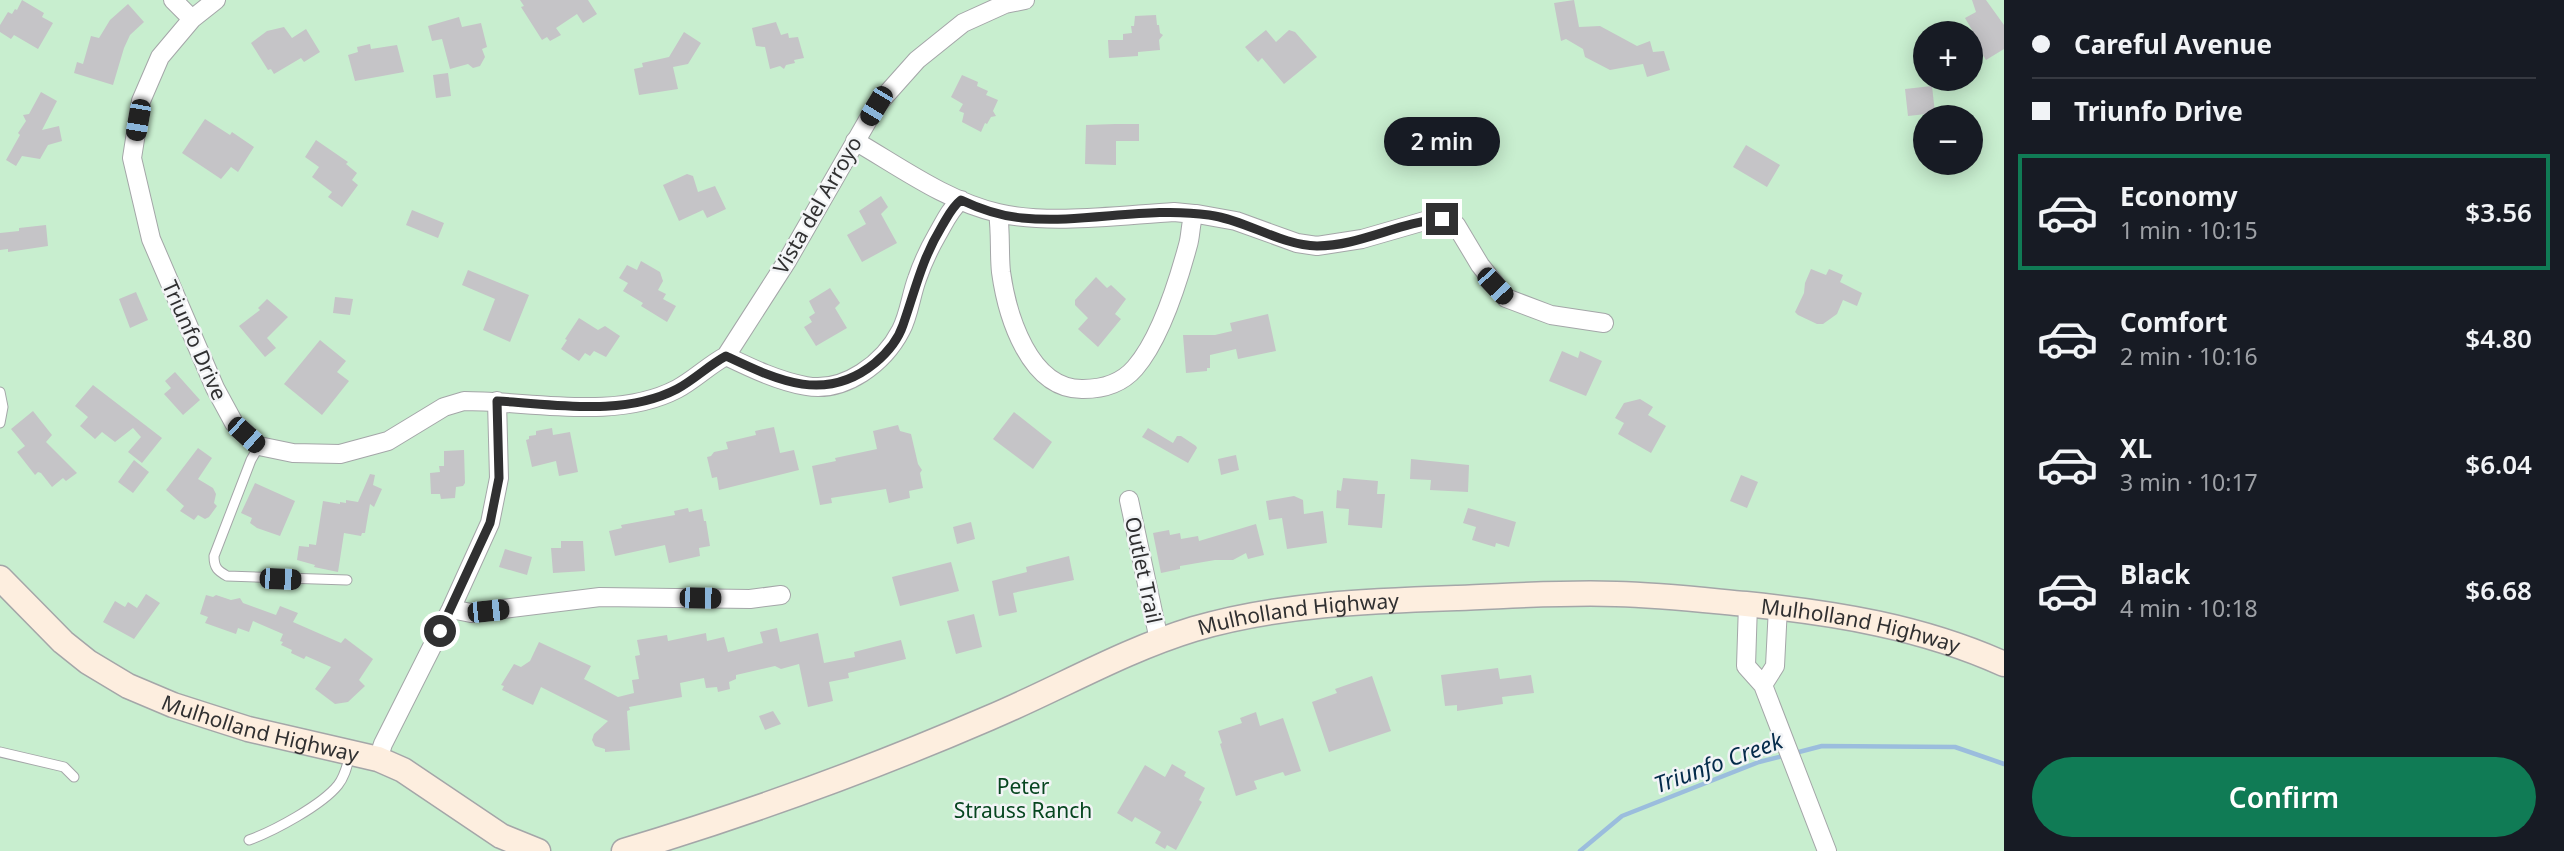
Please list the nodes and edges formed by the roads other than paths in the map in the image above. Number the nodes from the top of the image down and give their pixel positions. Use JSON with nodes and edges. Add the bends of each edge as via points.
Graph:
{"nodes":[{"id":1,"x":173,"y":0,"type":"edge"},
{"id":2,"x":216,"y":0,"type":"edge"},
{"id":3,"x":1015,"y":1,"type":"edge"},
{"id":4,"x":192,"y":19,"type":"junction"},
{"id":5,"x":855,"y":141,"type":"junction"},
{"id":6,"x":961,"y":200,"type":"junction"},
{"id":7,"x":998,"y":214,"type":"junction"},
{"id":8,"x":1194,"y":214,"type":"junction"},
{"id":9,"x":1604,"y":323,"type":"dead end"},
{"id":10,"x":726,"y":356,"type":"junction"},
{"id":11,"x":0,"y":392,"type":"edge"},
{"id":12,"x":497,"y":401,"type":"junction"},
{"id":13,"x":0,"y":423,"type":"edge"},
{"id":14,"x":259,"y":446,"type":"junction"},
{"id":15,"x":1129,"y":500,"type":"dead end"},
{"id":16,"x":0,"y":578,"type":"edge"},
{"id":17,"x":347,"y":580,"type":"dead end"},
{"id":18,"x":781,"y":595,"type":"dead end"},
{"id":19,"x":1748,"y":604,"type":"junction"},
{"id":20,"x":1777,"y":607,"type":"junction"},
{"id":21,"x":451,"y":609,"type":"junction"},
{"id":22,"x":1159,"y":640,"type":"junction"},
{"id":23,"x":2004,"y":664,"type":"edge"},
{"id":24,"x":1764,"y":690,"type":"junction"},
{"id":25,"x":0,"y":752,"type":"edge"},
{"id":26,"x":351,"y":754,"type":"junction"},
{"id":27,"x":378,"y":760,"type":"junction"},
{"id":28,"x":74,"y":777,"type":"dead end"},
{"id":29,"x":250,"y":840,"type":"dead end"},
{"id":30,"x":538,"y":851,"type":"edge"},
{"id":31,"x":624,"y":851,"type":"edge"},
{"id":32,"x":1827,"y":851,"type":"edge"}],
"edges":[{"from":1,"to":4,"type":"street"},
{"from":2,"to":4,"type":"street","name":"Triunfo Drive"},
{"from":3,"to":5,"type":"street","name":"Vista del Arroyo","via":[[963,23],[917,60],[876,106]]},
{"from":4,"to":14,"type":"street","name":"Triunfo Drive","via":[[160,57],[141,101],[132,158],[151,239],[176,300],[234,423]]},
{"from":5,"to":6,"type":"street"},
{"from":5,"to":10,"type":"street","name":"Vista del Arroyo"},
{"from":6,"to":7,"type":"street"},
{"from":6,"to":10,"type":"street","via":[[929,248],[902,328],[887,353],[859,376],[809,387]]},
{"from":7,"to":8,"type":"street","via":[[1052,218]]},
{"from":7,"to":8,"type":"street","via":[[1002,275],[1016,330],[1031,360],[1046,377],[1075,389],[1097,389],[1120,381],[1136,367],[1157,331],[1180,274]]},
{"from":8,"to":9,"type":"street","via":[[1236,221],[1317,246],[1442,219],[1456,225],[1506,298],[1551,315]]},
{"from":10,"to":12,"type":"street","via":[[677,389],[638,403],[600,407]]},
{"from":11,"to":13,"type":"lane"},
{"from":12,"to":14,"type":"street","via":[[464,401],[444,407],[388,441],[340,454],[293,453]]},
{"from":12,"to":21,"type":"street","via":[[499,478],[490,523]]},
{"from":14,"to":17,"type":"lane","via":[[214,565],[227,576]]},
{"from":15,"to":22,"type":"street","name":"Outlet Trail"},
{"from":16,"to":26,"type":"main road","name":"Mulholland Highway","via":[[63,642],[128,686],[248,729]]},
{"from":18,"to":21,"type":"street","via":[[750,599],[600,597],[471,613]]},
{"from":19,"to":20,"type":"main road","name":"Mulholland Highway"},
{"from":19,"to":22,"type":"main road","name":"Mulholland Highway","via":[[1615,594],[1424,599],[1257,614]]},
{"from":19,"to":24,"type":"street","via":[[1746,666]]},
{"from":20,"to":23,"type":"main road","name":"Mulholland Highway","via":[[1917,632]]},
{"from":20,"to":24,"type":"street","via":[[1775,666]]},
{"from":21,"to":27,"type":"street"},
{"from":22,"to":31,"type":"main road","name":"Mulholland Highway","via":[[963,729],[699,828]]},
{"from":24,"to":32,"type":"street"},
{"from":25,"to":28,"type":"lane","via":[[64,767]]},
{"from":26,"to":27,"type":"main road","name":"Mulholland Highway"},
{"from":26,"to":29,"type":"lane","via":[[336,787],[291,821]]},
{"from":27,"to":30,"type":"main road","name":"Mulholland Highway","via":[[402,770],[501,836]]}]}
